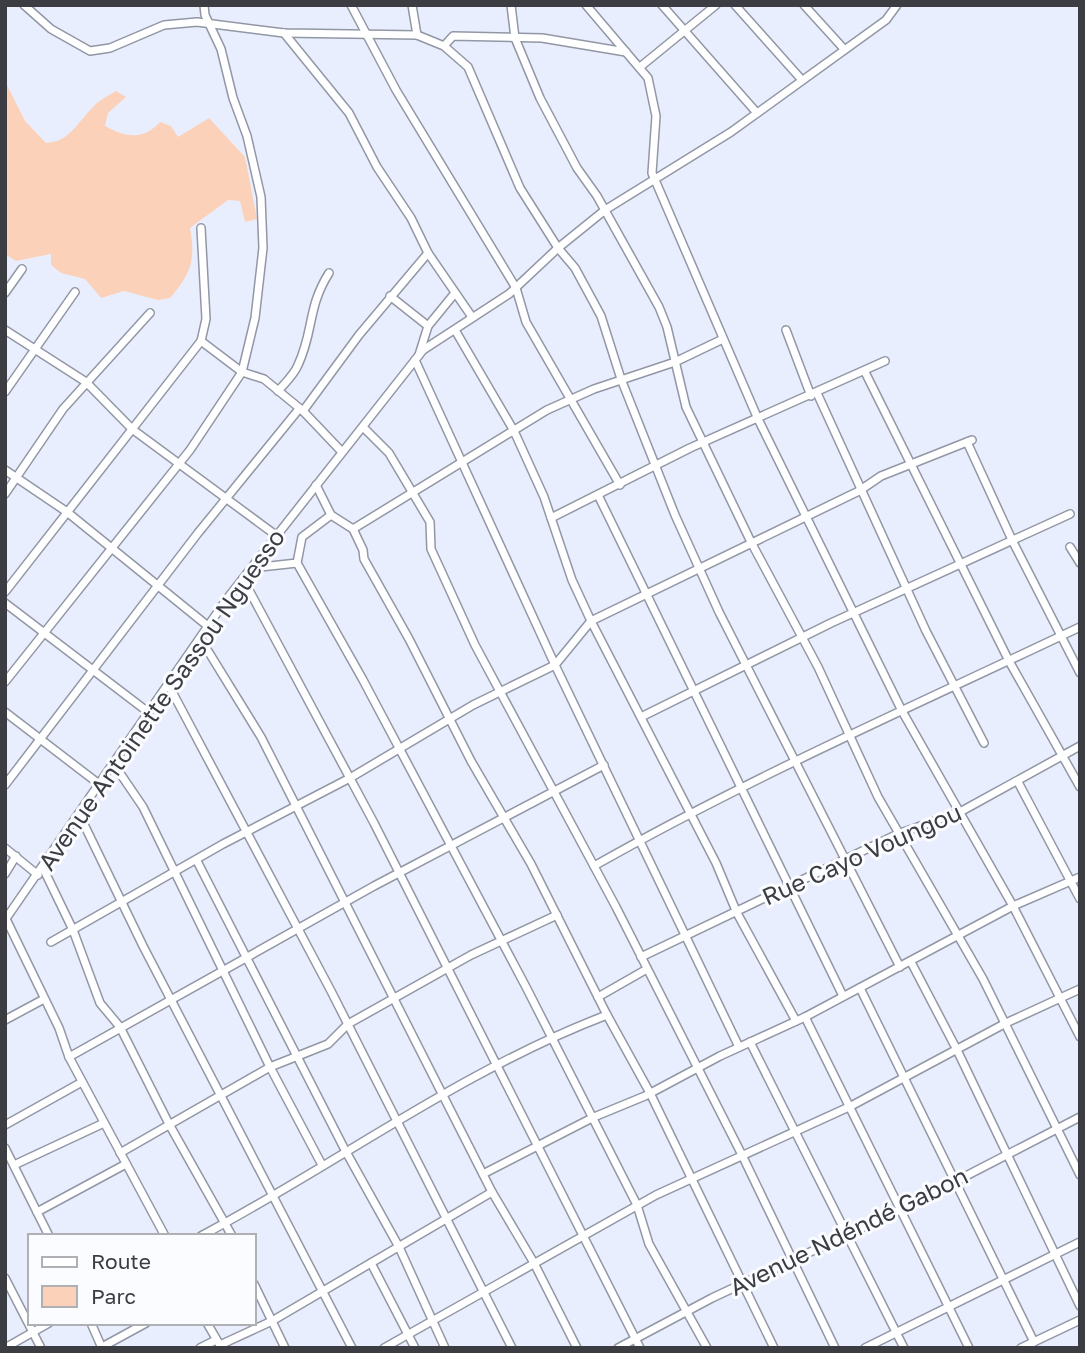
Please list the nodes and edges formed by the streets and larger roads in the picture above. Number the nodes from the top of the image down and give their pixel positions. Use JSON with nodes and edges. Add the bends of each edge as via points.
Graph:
{"nodes":[{"id":1,"x":24,"y":5,"type":"edge"},
{"id":2,"x":204,"y":5,"type":"edge"},
{"id":3,"x":351,"y":5,"type":"edge"},
{"id":4,"x":412,"y":5,"type":"edge"},
{"id":5,"x":511,"y":5,"type":"edge"},
{"id":6,"x":586,"y":5,"type":"edge"},
{"id":7,"x":662,"y":5,"type":"edge"},
{"id":8,"x":716,"y":5,"type":"edge"},
{"id":9,"x":735,"y":5,"type":"edge"},
{"id":10,"x":804,"y":5,"type":"edge"},
{"id":11,"x":897,"y":5,"type":"edge"},
{"id":12,"x":208,"y":25,"type":"junction"},
{"id":13,"x":685,"y":29,"type":"junction"},
{"id":14,"x":284,"y":33,"type":"junction"},
{"id":15,"x":365,"y":34,"type":"junction"},
{"id":16,"x":417,"y":35,"type":"junction"},
{"id":17,"x":515,"y":37,"type":"junction"},
{"id":18,"x":444,"y":46,"type":"junction"},
{"id":19,"x":844,"y":49,"type":"junction"},
{"id":20,"x":626,"y":53,"type":"junction"},
{"id":21,"x":640,"y":67,"type":"junction"},
{"id":22,"x":801,"y":79,"type":"junction"},
{"id":23,"x":757,"y":113,"type":"junction"},
{"id":24,"x":654,"y":179,"type":"junction"},
{"id":25,"x":605,"y":210,"type":"junction"},
{"id":26,"x":201,"y":228,"type":"dead end"},
{"id":27,"x":558,"y":248,"type":"junction"},
{"id":28,"x":428,"y":253,"type":"junction"},
{"id":29,"x":22,"y":269,"type":"dead end"},
{"id":30,"x":329,"y":274,"type":"dead end"},
{"id":31,"x":516,"y":288,"type":"junction"},
{"id":32,"x":5,"y":292,"type":"edge"},
{"id":33,"x":75,"y":292,"type":"dead end"},
{"id":34,"x":455,"y":293,"type":"junction"},
{"id":35,"x":390,"y":296,"type":"junction"},
{"id":36,"x":150,"y":313,"type":"dead end"},
{"id":37,"x":472,"y":317,"type":"junction"},
{"id":38,"x":428,"y":326,"type":"junction"},
{"id":39,"x":5,"y":330,"type":"edge"},
{"id":40,"x":455,"y":330,"type":"junction"},
{"id":41,"x":786,"y":330,"type":"dead end"},
{"id":42,"x":723,"y":340,"type":"junction"},
{"id":43,"x":201,"y":341,"type":"junction"},
{"id":44,"x":36,"y":349,"type":"junction"},
{"id":45,"x":417,"y":358,"type":"junction"},
{"id":46,"x":885,"y":361,"type":"dead end"},
{"id":47,"x":675,"y":362,"type":"junction"},
{"id":48,"x":242,"y":372,"type":"junction"},
{"id":49,"x":865,"y":372,"type":"junction"},
{"id":50,"x":621,"y":379,"type":"junction"},
{"id":51,"x":86,"y":382,"type":"junction"},
{"id":52,"x":278,"y":391,"type":"junction"},
{"id":53,"x":5,"y":392,"type":"edge"},
{"id":54,"x":814,"y":395,"type":"junction"},
{"id":55,"x":570,"y":399,"type":"junction"},
{"id":56,"x":301,"y":410,"type":"junction"},
{"id":57,"x":758,"y":419,"type":"junction"},
{"id":58,"x":363,"y":427,"type":"junction"},
{"id":59,"x":132,"y":429,"type":"junction"},
{"id":60,"x":514,"y":431,"type":"junction"},
{"id":61,"x":705,"y":443,"type":"junction"},
{"id":62,"x":342,"y":452,"type":"junction"},
{"id":63,"x":462,"y":461,"type":"junction"},
{"id":64,"x":179,"y":464,"type":"junction"},
{"id":65,"x":911,"y":467,"type":"junction"},
{"id":66,"x":654,"y":468,"type":"junction"},
{"id":67,"x":5,"y":470,"type":"edge"},
{"id":68,"x":16,"y":479,"type":"junction"},
{"id":69,"x":316,"y":485,"type":"junction"},
{"id":70,"x":620,"y":485,"type":"junction"},
{"id":71,"x":859,"y":491,"type":"junction"},
{"id":72,"x":414,"y":493,"type":"junction"},
{"id":73,"x":5,"y":494,"type":"edge"},
{"id":74,"x":598,"y":495,"type":"junction"},
{"id":75,"x":227,"y":498,"type":"junction"},
{"id":76,"x":66,"y":512,"type":"junction"},
{"id":77,"x":1070,"y":514,"type":"dead end"},
{"id":78,"x":331,"y":515,"type":"junction"},
{"id":79,"x":807,"y":516,"type":"junction"},
{"id":80,"x":551,"y":518,"type":"junction"},
{"id":81,"x":352,"y":529,"type":"junction"},
{"id":82,"x":277,"y":536,"type":"junction"},
{"id":83,"x":751,"y":542,"type":"junction"},
{"id":84,"x":1013,"y":542,"type":"junction"},
{"id":85,"x":1070,"y":547,"type":"dead end"},
{"id":86,"x":113,"y":548,"type":"junction"},
{"id":87,"x":297,"y":563,"type":"junction"},
{"id":88,"x":963,"y":563,"type":"junction"},
{"id":89,"x":1080,"y":563,"type":"edge"},
{"id":90,"x":252,"y":568,"type":"junction"},
{"id":91,"x":700,"y":568,"type":"junction"},
{"id":92,"x":243,"y":579,"type":"junction"},
{"id":93,"x":158,"y":585,"type":"junction"},
{"id":94,"x":906,"y":589,"type":"junction"},
{"id":95,"x":5,"y":592,"type":"edge"},
{"id":96,"x":645,"y":597,"type":"junction"},
{"id":97,"x":5,"y":603,"type":"edge"},
{"id":98,"x":853,"y":613,"type":"junction"},
{"id":99,"x":592,"y":621,"type":"junction"},
{"id":100,"x":209,"y":627,"type":"junction"},
{"id":101,"x":1080,"y":628,"type":"edge"},
{"id":102,"x":45,"y":634,"type":"junction"},
{"id":103,"x":1060,"y":637,"type":"junction"},
{"id":104,"x":200,"y":638,"type":"junction"},
{"id":105,"x":802,"y":638,"type":"junction"},
{"id":106,"x":1009,"y":661,"type":"junction"},
{"id":107,"x":748,"y":664,"type":"junction"},
{"id":108,"x":555,"y":665,"type":"junction"},
{"id":109,"x":91,"y":671,"type":"junction"},
{"id":110,"x":1080,"y":673,"type":"edge"},
{"id":111,"x":5,"y":682,"type":"edge"},
{"id":112,"x":168,"y":684,"type":"junction"},
{"id":113,"x":954,"y":687,"type":"junction"},
{"id":114,"x":694,"y":691,"type":"junction"},
{"id":115,"x":500,"y":693,"type":"junction"},
{"id":116,"x":902,"y":711,"type":"junction"},
{"id":117,"x":5,"y":712,"type":"edge"},
{"id":118,"x":148,"y":712,"type":"junction"},
{"id":119,"x":641,"y":717,"type":"junction"},
{"id":120,"x":450,"y":721,"type":"junction"},
{"id":121,"x":850,"y":735,"type":"junction"},
{"id":122,"x":40,"y":738,"type":"junction"},
{"id":123,"x":984,"y":743,"type":"dead end"},
{"id":124,"x":1080,"y":747,"type":"edge"},
{"id":125,"x":399,"y":749,"type":"junction"},
{"id":126,"x":1062,"y":755,"type":"junction"},
{"id":127,"x":796,"y":763,"type":"junction"},
{"id":128,"x":113,"y":764,"type":"junction"},
{"id":129,"x":604,"y":765,"type":"junction"},
{"id":130,"x":350,"y":778,"type":"junction"},
{"id":131,"x":1018,"y":782,"type":"junction"},
{"id":132,"x":99,"y":784,"type":"junction"},
{"id":133,"x":5,"y":785,"type":"edge"},
{"id":134,"x":1080,"y":787,"type":"edge"},
{"id":135,"x":744,"y":788,"type":"junction"},
{"id":136,"x":555,"y":792,"type":"junction"},
{"id":137,"x":295,"y":806,"type":"junction"},
{"id":138,"x":960,"y":812,"type":"junction"},
{"id":139,"x":690,"y":813,"type":"junction"},
{"id":140,"x":79,"y":814,"type":"junction"},
{"id":141,"x":503,"y":819,"type":"junction"},
{"id":142,"x":247,"y":831,"type":"junction"},
{"id":143,"x":898,"y":834,"type":"junction"},
{"id":144,"x":640,"y":840,"type":"junction"},
{"id":145,"x":450,"y":847,"type":"junction"},
{"id":146,"x":5,"y":848,"type":"edge"},
{"id":147,"x":16,"y":856,"type":"junction"},
{"id":148,"x":845,"y":859,"type":"junction"},
{"id":149,"x":197,"y":861,"type":"junction"},
{"id":150,"x":594,"y":866,"type":"junction"},
{"id":151,"x":41,"y":872,"type":"junction"},
{"id":152,"x":175,"y":873,"type":"junction"},
{"id":153,"x":5,"y":874,"type":"edge"},
{"id":154,"x":398,"y":875,"type":"junction"},
{"id":155,"x":1080,"y":877,"type":"edge"},
{"id":156,"x":1071,"y":882,"type":"junction"},
{"id":157,"x":791,"y":885,"type":"junction"},
{"id":158,"x":1080,"y":899,"type":"edge"},
{"id":159,"x":122,"y":903,"type":"junction"},
{"id":160,"x":345,"y":903,"type":"junction"},
{"id":161,"x":1013,"y":906,"type":"junction"},
{"id":162,"x":737,"y":913,"type":"junction"},
{"id":163,"x":557,"y":915,"type":"junction"},
{"id":164,"x":6,"y":920,"type":"edge"},
{"id":165,"x":298,"y":928,"type":"junction"},
{"id":166,"x":73,"y":930,"type":"junction"},
{"id":167,"x":686,"y":936,"type":"junction"},
{"id":168,"x":960,"y":937,"type":"junction"},
{"id":169,"x":501,"y":941,"type":"junction"},
{"id":170,"x":51,"y":942,"type":"dead end"},
{"id":171,"x":246,"y":957,"type":"junction"},
{"id":172,"x":641,"y":957,"type":"junction"},
{"id":173,"x":911,"y":962,"type":"junction"},
{"id":174,"x":900,"y":967,"type":"junction"},
{"id":175,"x":448,"y":968,"type":"junction"},
{"id":176,"x":222,"y":969,"type":"junction"},
{"id":177,"x":647,"y":969,"type":"junction"},
{"id":178,"x":860,"y":988,"type":"junction"},
{"id":179,"x":1080,"y":989,"type":"edge"},
{"id":180,"x":844,"y":996,"type":"junction"},
{"id":181,"x":172,"y":997,"type":"junction"},
{"id":182,"x":598,"y":997,"type":"junction"},
{"id":183,"x":395,"y":998,"type":"junction"},
{"id":184,"x":1062,"y":998,"type":"junction"},
{"id":185,"x":44,"y":999,"type":"junction"},
{"id":186,"x":607,"y":1015,"type":"junction"},
{"id":187,"x":805,"y":1017,"type":"junction"},
{"id":188,"x":5,"y":1020,"type":"edge"},
{"id":189,"x":796,"y":1021,"type":"junction"},
{"id":190,"x":1006,"y":1023,"type":"junction"},
{"id":191,"x":348,"y":1024,"type":"junction"},
{"id":192,"x":120,"y":1027,"type":"junction"},
{"id":193,"x":1080,"y":1037,"type":"edge"},
{"id":194,"x":552,"y":1039,"type":"junction"},
{"id":195,"x":750,"y":1042,"type":"junction"},
{"id":196,"x":739,"y":1047,"type":"junction"},
{"id":197,"x":957,"y":1050,"type":"junction"},
{"id":198,"x":298,"y":1055,"type":"junction"},
{"id":199,"x":69,"y":1057,"type":"junction"},
{"id":200,"x":498,"y":1066,"type":"junction"},
{"id":201,"x":270,"y":1068,"type":"junction"},
{"id":202,"x":696,"y":1068,"type":"junction"},
{"id":203,"x":904,"y":1077,"type":"junction"},
{"id":204,"x":82,"y":1082,"type":"junction"},
{"id":205,"x":650,"y":1093,"type":"junction"},
{"id":206,"x":444,"y":1094,"type":"junction"},
{"id":207,"x":223,"y":1095,"type":"junction"},
{"id":208,"x":850,"y":1106,"type":"junction"},
{"id":209,"x":1080,"y":1116,"type":"edge"},
{"id":210,"x":594,"y":1117,"type":"junction"},
{"id":211,"x":396,"y":1119,"type":"junction"},
{"id":212,"x":104,"y":1123,"type":"junction"},
{"id":213,"x":169,"y":1124,"type":"junction"},
{"id":214,"x":5,"y":1125,"type":"edge"},
{"id":215,"x":1057,"y":1128,"type":"junction"},
{"id":216,"x":796,"y":1132,"type":"junction"},
{"id":217,"x":536,"y":1146,"type":"junction"},
{"id":218,"x":5,"y":1148,"type":"edge"},
{"id":219,"x":345,"y":1150,"type":"junction"},
{"id":220,"x":120,"y":1153,"type":"junction"},
{"id":221,"x":1007,"y":1154,"type":"junction"},
{"id":222,"x":742,"y":1155,"type":"junction"},
{"id":223,"x":127,"y":1164,"type":"junction"},
{"id":224,"x":14,"y":1165,"type":"junction"},
{"id":225,"x":322,"y":1165,"type":"junction"},
{"id":226,"x":483,"y":1174,"type":"junction"},
{"id":227,"x":1080,"y":1175,"type":"edge"},
{"id":228,"x":690,"y":1178,"type":"junction"},
{"id":229,"x":954,"y":1182,"type":"junction"},
{"id":230,"x":492,"y":1192,"type":"junction"},
{"id":231,"x":274,"y":1194,"type":"junction"},
{"id":232,"x":637,"y":1205,"type":"junction"},
{"id":233,"x":902,"y":1209,"type":"junction"},
{"id":234,"x":37,"y":1212,"type":"junction"},
{"id":235,"x":446,"y":1219,"type":"junction"},
{"id":236,"x":226,"y":1223,"type":"junction"},
{"id":237,"x":48,"y":1234,"type":"edge"},
{"id":238,"x":164,"y":1234,"type":"edge"},
{"id":239,"x":205,"y":1234,"type":"edge"},
{"id":240,"x":231,"y":1234,"type":"edge"},
{"id":241,"x":584,"y":1235,"type":"junction"},
{"id":242,"x":845,"y":1236,"type":"junction"},
{"id":243,"x":1080,"y":1242,"type":"edge"},
{"id":244,"x":399,"y":1247,"type":"junction"},
{"id":245,"x":1056,"y":1254,"type":"junction"},
{"id":246,"x":794,"y":1259,"type":"junction"},
{"id":247,"x":371,"y":1263,"type":"junction"},
{"id":248,"x":534,"y":1263,"type":"junction"},
{"id":249,"x":5,"y":1278,"type":"edge"},
{"id":250,"x":1002,"y":1282,"type":"junction"},
{"id":251,"x":743,"y":1284,"type":"junction"},
{"id":252,"x":256,"y":1288,"type":"edge"},
{"id":253,"x":323,"y":1291,"type":"junction"},
{"id":254,"x":484,"y":1292,"type":"junction"},
{"id":255,"x":949,"y":1306,"type":"junction"},
{"id":256,"x":1080,"y":1306,"type":"edge"},
{"id":257,"x":688,"y":1310,"type":"junction"},
{"id":258,"x":272,"y":1321,"type":"junction"},
{"id":259,"x":432,"y":1321,"type":"junction"},
{"id":260,"x":1080,"y":1321,"type":"edge"},
{"id":261,"x":28,"y":1323,"type":"edge"},
{"id":262,"x":29,"y":1325,"type":"edge"},
{"id":263,"x":46,"y":1325,"type":"edge"},
{"id":264,"x":92,"y":1325,"type":"edge"},
{"id":265,"x":142,"y":1325,"type":"edge"},
{"id":266,"x":208,"y":1325,"type":"edge"},
{"id":267,"x":896,"y":1332,"type":"junction"},
{"id":268,"x":33,"y":1333,"type":"junction"},
{"id":269,"x":409,"y":1334,"type":"junction"},
{"id":270,"x":636,"y":1339,"type":"junction"},
{"id":271,"x":1034,"y":1342,"type":"junction"},
{"id":272,"x":219,"y":1344,"type":"edge"},
{"id":273,"x":102,"y":1347,"type":"edge"},
{"id":274,"x":5,"y":1348,"type":"edge"},
{"id":275,"x":41,"y":1348,"type":"edge"},
{"id":276,"x":200,"y":1348,"type":"edge"},
{"id":277,"x":285,"y":1348,"type":"edge"},
{"id":278,"x":352,"y":1348,"type":"edge"},
{"id":279,"x":384,"y":1348,"type":"edge"},
{"id":280,"x":415,"y":1348,"type":"edge"},
{"id":281,"x":445,"y":1348,"type":"edge"},
{"id":282,"x":512,"y":1348,"type":"edge"},
{"id":283,"x":577,"y":1348,"type":"edge"},
{"id":284,"x":618,"y":1348,"type":"edge"},
{"id":285,"x":640,"y":1348,"type":"edge"},
{"id":286,"x":707,"y":1348,"type":"edge"},
{"id":287,"x":774,"y":1348,"type":"edge"},
{"id":288,"x":835,"y":1348,"type":"edge"},
{"id":289,"x":865,"y":1348,"type":"edge"},
{"id":290,"x":904,"y":1348,"type":"edge"},
{"id":291,"x":969,"y":1348,"type":"edge"},
{"id":292,"x":1021,"y":1348,"type":"edge"}],
"edges":[{"from":1,"to":12,"type":"street","via":[[51,29],[90,51],[110,48],[164,25]]},
{"from":2,"to":12,"type":"street"},
{"from":3,"to":15,"type":"street"},
{"from":4,"to":16,"type":"street"},
{"from":5,"to":17,"type":"street"},
{"from":6,"to":20,"type":"street"},
{"from":7,"to":13,"type":"street"},
{"from":8,"to":13,"type":"street"},
{"from":9,"to":22,"type":"street"},
{"from":10,"to":19,"type":"street"},
{"from":11,"to":19,"type":"street","name":"Avenue Antoinette Sassou Nguesso","via":[[886,20]]},
{"from":12,"to":14,"type":"street"},
{"from":12,"to":48,"type":"street","via":[[221,49],[261,197],[263,248]]},
{"from":13,"to":21,"type":"street"},
{"from":13,"to":23,"type":"street"},
{"from":14,"to":15,"type":"street"},
{"from":14,"to":28,"type":"street","via":[[352,117]]},
{"from":15,"to":16,"type":"street"},
{"from":15,"to":31,"type":"street"},
{"from":16,"to":18,"type":"street"},
{"from":17,"to":18,"type":"street","via":[[457,35]]},
{"from":17,"to":20,"type":"street"},
{"from":17,"to":25,"type":"street","via":[[566,149]]},
{"from":18,"to":27,"type":"street","via":[[468,68],[520,188]]},
{"from":19,"to":22,"type":"street","name":"Avenue Antoinette Sassou Nguesso"},
{"from":20,"to":21,"type":"street"},
{"from":21,"to":24,"type":"street","via":[[651,85],[655,107],[650,166]]},
{"from":22,"to":23,"type":"street","name":"Avenue Antoinette Sassou Nguesso"},
{"from":23,"to":24,"type":"street","name":"Avenue Antoinette Sassou Nguesso"},
{"from":24,"to":25,"type":"street","name":"Avenue Antoinette Sassou Nguesso"},
{"from":24,"to":42,"type":"street"},
{"from":25,"to":27,"type":"street","name":"Avenue Antoinette Sassou Nguesso"},
{"from":25,"to":47,"type":"street","via":[[659,307]]},
{"from":26,"to":43,"type":"street","via":[[206,319]]},
{"from":27,"to":31,"type":"street","name":"Avenue Antoinette Sassou Nguesso"},
{"from":27,"to":50,"type":"street","via":[[601,316]]},
{"from":28,"to":34,"type":"street"},
{"from":28,"to":35,"type":"street"},
{"from":29,"to":32,"type":"street"},
{"from":30,"to":52,"type":"street","via":[[312,305],[309,337],[297,369]]},
{"from":31,"to":37,"type":"street","name":"Avenue Antoinette Sassou Nguesso"},
{"from":31,"to":55,"type":"street","via":[[526,322]]},
{"from":33,"to":44,"type":"street"},
{"from":34,"to":37,"type":"street"},
{"from":34,"to":38,"type":"street"},
{"from":35,"to":38,"type":"street"},
{"from":35,"to":56,"type":"street"},
{"from":36,"to":51,"type":"street"},
{"from":37,"to":40,"type":"street","name":"Avenue Antoinette Sassou Nguesso"},
{"from":38,"to":45,"type":"street"},
{"from":39,"to":44,"type":"street"},
{"from":40,"to":45,"type":"street","name":"Avenue Antoinette Sassou Nguesso","via":[[428,345]]},
{"from":40,"to":60,"type":"street"},
{"from":41,"to":54,"type":"street"},
{"from":42,"to":47,"type":"street"},
{"from":42,"to":57,"type":"street"},
{"from":43,"to":48,"type":"street"},
{"from":43,"to":59,"type":"street"},
{"from":44,"to":51,"type":"street"},
{"from":44,"to":53,"type":"street"},
{"from":45,"to":58,"type":"street","name":"Avenue Antoinette Sassou Nguesso"},
{"from":45,"to":63,"type":"street"},
{"from":46,"to":49,"type":"street"},
{"from":47,"to":50,"type":"street"},
{"from":47,"to":61,"type":"street","via":[[686,407]]},
{"from":48,"to":52,"type":"street","via":[[264,379]]},
{"from":48,"to":64,"type":"street"},
{"from":49,"to":54,"type":"street"},
{"from":49,"to":65,"type":"street"},
{"from":50,"to":55,"type":"street"},
{"from":50,"to":66,"type":"street"},
{"from":51,"to":59,"type":"street"},
{"from":51,"to":68,"type":"street"},
{"from":52,"to":56,"type":"street"},
{"from":54,"to":57,"type":"street"},
{"from":54,"to":71,"type":"street"},
{"from":55,"to":60,"type":"street"},
{"from":55,"to":70,"type":"street"},
{"from":56,"to":62,"type":"street"},
{"from":56,"to":75,"type":"street"},
{"from":57,"to":61,"type":"street"},
{"from":57,"to":79,"type":"street"},
{"from":58,"to":62,"type":"street","name":"Avenue Antoinette Sassou Nguesso"},
{"from":58,"to":72,"type":"street","via":[[384,447]]},
{"from":59,"to":64,"type":"street"},
{"from":59,"to":76,"type":"street"},
{"from":60,"to":63,"type":"street"},
{"from":60,"to":80,"type":"street"},
{"from":61,"to":66,"type":"street"},
{"from":61,"to":83,"type":"street"},
{"from":62,"to":69,"type":"street","name":"Avenue Antoinette Sassou Nguesso"},
{"from":63,"to":72,"type":"street"},
{"from":63,"to":108,"type":"street"},
{"from":64,"to":75,"type":"street"},
{"from":64,"to":86,"type":"street"},
{"from":65,"to":71,"type":"street","via":[[881,476]]},
{"from":65,"to":84,"type":"street","via":[[970,441]]},
{"from":65,"to":88,"type":"street"},
{"from":66,"to":70,"type":"street"},
{"from":66,"to":91,"type":"street"},
{"from":67,"to":68,"type":"street"},
{"from":68,"to":73,"type":"street"},
{"from":68,"to":76,"type":"street"},
{"from":69,"to":78,"type":"street"},
{"from":69,"to":82,"type":"street","name":"Avenue Antoinette Sassou Nguesso"},
{"from":70,"to":74,"type":"street"},
{"from":71,"to":79,"type":"street"},
{"from":71,"to":94,"type":"street"},
{"from":72,"to":81,"type":"street"},
{"from":72,"to":115,"type":"street","via":[[430,522],[431,549]]},
{"from":74,"to":80,"type":"street"},
{"from":74,"to":96,"type":"street"},
{"from":75,"to":82,"type":"street"},
{"from":75,"to":93,"type":"street"},
{"from":76,"to":86,"type":"street"},
{"from":76,"to":95,"type":"street"},
{"from":77,"to":84,"type":"street"},
{"from":78,"to":81,"type":"street"},
{"from":78,"to":87,"type":"street","via":[[302,537]]},
{"from":79,"to":83,"type":"street"},
{"from":79,"to":98,"type":"street"},
{"from":80,"to":99,"type":"street"},
{"from":81,"to":120,"type":"street"},
{"from":82,"to":90,"type":"street","name":"Avenue Antoinette Sassou Nguesso"},
{"from":83,"to":91,"type":"street"},
{"from":83,"to":105,"type":"street"},
{"from":84,"to":88,"type":"street"},
{"from":84,"to":103,"type":"street"},
{"from":85,"to":89,"type":"street"},
{"from":86,"to":93,"type":"street"},
{"from":86,"to":102,"type":"street"},
{"from":87,"to":90,"type":"street"},
{"from":87,"to":125,"type":"street"},
{"from":88,"to":94,"type":"street"},
{"from":88,"to":106,"type":"street"},
{"from":90,"to":92,"type":"street","name":"Avenue Antoinette Sassou Nguesso"},
{"from":91,"to":96,"type":"street"},
{"from":91,"to":107,"type":"street"},
{"from":92,"to":100,"type":"street","name":"Avenue Antoinette Sassou Nguesso"},
{"from":92,"to":130,"type":"street"},
{"from":93,"to":100,"type":"street"},
{"from":93,"to":109,"type":"street"},
{"from":94,"to":98,"type":"street"},
{"from":94,"to":113,"type":"street"},
{"from":96,"to":99,"type":"street"},
{"from":96,"to":114,"type":"street"},
{"from":97,"to":102,"type":"street"},
{"from":98,"to":105,"type":"street"},
{"from":98,"to":116,"type":"street"},
{"from":99,"to":108,"type":"street"},
{"from":99,"to":119,"type":"street"},
{"from":100,"to":104,"type":"street","name":"Avenue Antoinette Sassou Nguesso"},
{"from":101,"to":103,"type":"street"},
{"from":102,"to":109,"type":"street"},
{"from":102,"to":111,"type":"street"},
{"from":103,"to":106,"type":"street"},
{"from":103,"to":110,"type":"street"},
{"from":104,"to":112,"type":"street","name":"Avenue Antoinette Sassou Nguesso"},
{"from":104,"to":137,"type":"street","via":[[261,737]]},
{"from":105,"to":107,"type":"street"},
{"from":105,"to":121,"type":"street"},
{"from":106,"to":113,"type":"street"},
{"from":106,"to":126,"type":"street"},
{"from":107,"to":114,"type":"street"},
{"from":107,"to":127,"type":"street"},
{"from":108,"to":115,"type":"street"},
{"from":108,"to":129,"type":"street"},
{"from":109,"to":118,"type":"street"},
{"from":109,"to":122,"type":"street"},
{"from":112,"to":118,"type":"street","name":"Avenue Antoinette Sassou Nguesso"},
{"from":112,"to":142,"type":"street"},
{"from":113,"to":116,"type":"street"},
{"from":113,"to":123,"type":"street"},
{"from":114,"to":119,"type":"street"},
{"from":114,"to":135,"type":"street"},
{"from":115,"to":120,"type":"street"},
{"from":115,"to":136,"type":"street"},
{"from":116,"to":121,"type":"street"},
{"from":116,"to":138,"type":"street"},
{"from":117,"to":122,"type":"street"},
{"from":118,"to":128,"type":"street","name":"Avenue Antoinette Sassou Nguesso"},
{"from":119,"to":139,"type":"street"},
{"from":120,"to":125,"type":"street"},
{"from":120,"to":141,"type":"street"},
{"from":121,"to":127,"type":"street"},
{"from":121,"to":143,"type":"street"},
{"from":122,"to":132,"type":"street"},
{"from":122,"to":133,"type":"street"},
{"from":124,"to":126,"type":"street","name":"Rue Cayo Voungou"},
{"from":125,"to":130,"type":"street"},
{"from":125,"to":145,"type":"street"},
{"from":126,"to":131,"type":"street","name":"Rue Cayo Voungou"},
{"from":126,"to":134,"type":"street"},
{"from":127,"to":135,"type":"street"},
{"from":127,"to":148,"type":"street"},
{"from":128,"to":132,"type":"street","name":"Avenue Antoinette Sassou Nguesso"},
{"from":128,"to":152,"type":"street","via":[[144,807]]},
{"from":129,"to":136,"type":"street"},
{"from":129,"to":144,"type":"street"},
{"from":130,"to":137,"type":"street"},
{"from":130,"to":154,"type":"street"},
{"from":131,"to":138,"type":"street","name":"Rue Cayo Voungou"},
{"from":131,"to":156,"type":"street"},
{"from":132,"to":140,"type":"street","name":"Avenue Antoinette Sassou Nguesso"},
{"from":135,"to":139,"type":"street"},
{"from":135,"to":157,"type":"street"},
{"from":136,"to":141,"type":"street"},
{"from":136,"to":150,"type":"street"},
{"from":137,"to":142,"type":"street"},
{"from":137,"to":160,"type":"street"},
{"from":138,"to":143,"type":"street","name":"Rue Cayo Voungou"},
{"from":138,"to":161,"type":"street"},
{"from":139,"to":144,"type":"street"},
{"from":139,"to":162,"type":"street"},
{"from":140,"to":151,"type":"street","name":"Avenue Antoinette Sassou Nguesso"},
{"from":140,"to":159,"type":"street"},
{"from":141,"to":145,"type":"street"},
{"from":141,"to":163,"type":"street"},
{"from":142,"to":149,"type":"street"},
{"from":142,"to":165,"type":"street"},
{"from":143,"to":148,"type":"street","name":"Rue Cayo Voungou"},
{"from":143,"to":168,"type":"street"},
{"from":144,"to":150,"type":"street"},
{"from":144,"to":167,"type":"street"},
{"from":145,"to":154,"type":"street"},
{"from":145,"to":169,"type":"street"},
{"from":146,"to":147,"type":"street"},
{"from":147,"to":151,"type":"street"},
{"from":147,"to":153,"type":"street"},
{"from":148,"to":157,"type":"street","name":"Rue Cayo Voungou"},
{"from":148,"to":174,"type":"street"},
{"from":149,"to":152,"type":"street"},
{"from":149,"to":171,"type":"street"},
{"from":150,"to":172,"type":"street"},
{"from":151,"to":164,"type":"street","name":"Avenue Antoinette Sassou Nguesso"},
{"from":151,"to":166,"type":"street"},
{"from":152,"to":159,"type":"street"},
{"from":152,"to":176,"type":"street"},
{"from":154,"to":160,"type":"street"},
{"from":154,"to":175,"type":"street"},
{"from":155,"to":156,"type":"street"},
{"from":156,"to":158,"type":"street"},
{"from":156,"to":161,"type":"street"},
{"from":157,"to":162,"type":"street","name":"Rue Cayo Voungou"},
{"from":157,"to":180,"type":"street"},
{"from":159,"to":166,"type":"street"},
{"from":159,"to":181,"type":"street"},
{"from":160,"to":165,"type":"street"},
{"from":160,"to":183,"type":"street"},
{"from":161,"to":168,"type":"street"},
{"from":161,"to":184,"type":"street"},
{"from":162,"to":167,"type":"street","name":"Rue Cayo Voungou"},
{"from":162,"to":189,"type":"street"},
{"from":163,"to":169,"type":"street"},
{"from":163,"to":182,"type":"street"},
{"from":164,"to":185,"type":"street"},
{"from":165,"to":171,"type":"street"},
{"from":165,"to":191,"type":"street"},
{"from":166,"to":170,"type":"street"},
{"from":166,"to":192,"type":"street","via":[[100,1003]]},
{"from":167,"to":172,"type":"street","name":"Rue Cayo Voungou"},
{"from":167,"to":196,"type":"street"},
{"from":168,"to":173,"type":"street"},
{"from":168,"to":190,"type":"street"},
{"from":169,"to":175,"type":"street"},
{"from":169,"to":194,"type":"street"},
{"from":171,"to":176,"type":"street"},
{"from":171,"to":198,"type":"street"},
{"from":172,"to":177,"type":"street"},
{"from":173,"to":174,"type":"street"},
{"from":173,"to":197,"type":"street"},
{"from":174,"to":178,"type":"street"},
{"from":175,"to":183,"type":"street"},
{"from":175,"to":200,"type":"street"},
{"from":176,"to":181,"type":"street"},
{"from":176,"to":201,"type":"street"},
{"from":177,"to":182,"type":"street"},
{"from":177,"to":202,"type":"street"},
{"from":178,"to":180,"type":"street"},
{"from":178,"to":203,"type":"street"},
{"from":179,"to":184,"type":"street"},
{"from":180,"to":187,"type":"street"},
{"from":181,"to":192,"type":"street"},
{"from":181,"to":207,"type":"street"},
{"from":182,"to":186,"type":"street"},
{"from":183,"to":191,"type":"street"},
{"from":183,"to":206,"type":"street"},
{"from":184,"to":190,"type":"street"},
{"from":184,"to":193,"type":"street"},
{"from":185,"to":188,"type":"street"},
{"from":185,"to":199,"type":"street"},
{"from":186,"to":194,"type":"street"},
{"from":186,"to":205,"type":"street"},
{"from":187,"to":189,"type":"street"},
{"from":187,"to":208,"type":"street"},
{"from":189,"to":195,"type":"street"},
{"from":190,"to":197,"type":"street"},
{"from":190,"to":215,"type":"street"},
{"from":191,"to":198,"type":"street","via":[[328,1044]]},
{"from":191,"to":211,"type":"street"},
{"from":192,"to":199,"type":"street"},
{"from":192,"to":213,"type":"street"},
{"from":194,"to":200,"type":"street"},
{"from":194,"to":210,"type":"street"},
{"from":195,"to":196,"type":"street"},
{"from":195,"to":216,"type":"street"},
{"from":196,"to":202,"type":"street"},
{"from":197,"to":203,"type":"street"},
{"from":197,"to":221,"type":"street"},
{"from":198,"to":201,"type":"street"},
{"from":198,"to":219,"type":"street"},
{"from":199,"to":204,"type":"street"},
{"from":200,"to":206,"type":"street"},
{"from":200,"to":217,"type":"street"},
{"from":201,"to":207,"type":"street"},
{"from":201,"to":225,"type":"street"},
{"from":202,"to":205,"type":"street"},
{"from":202,"to":222,"type":"street"},
{"from":203,"to":208,"type":"street"},
{"from":203,"to":229,"type":"street"},
{"from":204,"to":212,"type":"street"},
{"from":204,"to":214,"type":"street"},
{"from":205,"to":210,"type":"street"},
{"from":205,"to":228,"type":"street"},
{"from":206,"to":211,"type":"street"},
{"from":206,"to":226,"type":"street"},
{"from":207,"to":213,"type":"street"},
{"from":207,"to":231,"type":"street"},
{"from":208,"to":216,"type":"street"},
{"from":208,"to":233,"type":"street"},
{"from":209,"to":215,"type":"street","name":"Avenue Ndéndé Gabon"},
{"from":210,"to":217,"type":"street"},
{"from":210,"to":232,"type":"street"},
{"from":211,"to":219,"type":"street"},
{"from":211,"to":235,"type":"street"},
{"from":212,"to":220,"type":"street"},
{"from":212,"to":224,"type":"street"},
{"from":213,"to":220,"type":"street"},
{"from":213,"to":236,"type":"street"},
{"from":215,"to":221,"type":"street","name":"Avenue Ndéndé Gabon"},
{"from":215,"to":227,"type":"street"},
{"from":216,"to":222,"type":"street"},
{"from":216,"to":242,"type":"street"},
{"from":217,"to":226,"type":"street"},
{"from":217,"to":241,"type":"street"},
{"from":218,"to":224,"type":"street"},
{"from":219,"to":225,"type":"street"},
{"from":219,"to":244,"type":"street"},
{"from":220,"to":223,"type":"street"},
{"from":221,"to":229,"type":"street","name":"Avenue Ndéndé Gabon"},
{"from":221,"to":245,"type":"street"},
{"from":222,"to":228,"type":"street"},
{"from":222,"to":246,"type":"street"},
{"from":223,"to":234,"type":"street"},
{"from":223,"to":238,"type":"street"},
{"from":224,"to":234,"type":"street"},
{"from":225,"to":231,"type":"street"},
{"from":226,"to":230,"type":"street"},
{"from":228,"to":232,"type":"street"},
{"from":228,"to":251,"type":"street"},
{"from":229,"to":233,"type":"street","name":"Avenue Ndéndé Gabon"},
{"from":229,"to":250,"type":"street"},
{"from":230,"to":235,"type":"street"},
{"from":230,"to":248,"type":"street"},
{"from":231,"to":236,"type":"street"},
{"from":231,"to":253,"type":"street"},
{"from":232,"to":241,"type":"street"},
{"from":232,"to":257,"type":"street","via":[[649,1244]]},
{"from":233,"to":242,"type":"street","name":"Avenue Ndéndé Gabon"},
{"from":233,"to":255,"type":"street"},
{"from":234,"to":237,"type":"street"},
{"from":235,"to":244,"type":"street"},
{"from":235,"to":254,"type":"street"},
{"from":236,"to":239,"type":"street"},
{"from":236,"to":240,"type":"street"},
{"from":241,"to":248,"type":"street"},
{"from":241,"to":270,"type":"street"},
{"from":242,"to":246,"type":"street","name":"Avenue Ndéndé Gabon"},
{"from":242,"to":267,"type":"street"},
{"from":243,"to":245,"type":"street"},
{"from":244,"to":247,"type":"street"},
{"from":244,"to":259,"type":"street"},
{"from":245,"to":250,"type":"street"},
{"from":245,"to":256,"type":"street"},
{"from":246,"to":251,"type":"street","name":"Avenue Ndéndé Gabon"},
{"from":246,"to":288,"type":"street"},
{"from":247,"to":253,"type":"street"},
{"from":247,"to":269,"type":"street"},
{"from":248,"to":254,"type":"street"},
{"from":248,"to":283,"type":"street"},
{"from":249,"to":261,"type":"street"},
{"from":250,"to":255,"type":"street"},
{"from":250,"to":271,"type":"street"},
{"from":251,"to":257,"type":"street","name":"Avenue Ndéndé Gabon"},
{"from":251,"to":287,"type":"street"},
{"from":252,"to":258,"type":"street"},
{"from":253,"to":258,"type":"street"},
{"from":253,"to":278,"type":"street"},
{"from":254,"to":259,"type":"street"},
{"from":254,"to":282,"type":"street"},
{"from":255,"to":267,"type":"street"},
{"from":255,"to":291,"type":"street"},
{"from":257,"to":270,"type":"street","name":"Avenue Ndéndé Gabon"},
{"from":257,"to":286,"type":"street"},
{"from":258,"to":272,"type":"street"},
{"from":258,"to":277,"type":"street"},
{"from":259,"to":269,"type":"street"},
{"from":259,"to":281,"type":"street"},
{"from":260,"to":271,"type":"street"},
{"from":262,"to":268,"type":"street"},
{"from":263,"to":268,"type":"street"},
{"from":264,"to":273,"type":"street"},
{"from":265,"to":273,"type":"street"},
{"from":266,"to":272,"type":"street"},
{"from":267,"to":289,"type":"street"},
{"from":267,"to":290,"type":"street"},
{"from":268,"to":274,"type":"street"},
{"from":268,"to":275,"type":"street"},
{"from":269,"to":279,"type":"street"},
{"from":269,"to":280,"type":"street"},
{"from":270,"to":284,"type":"street","name":"Avenue Ndéndé Gabon"},
{"from":270,"to":285,"type":"street"},
{"from":271,"to":292,"type":"street"},
{"from":272,"to":276,"type":"street"}]}
